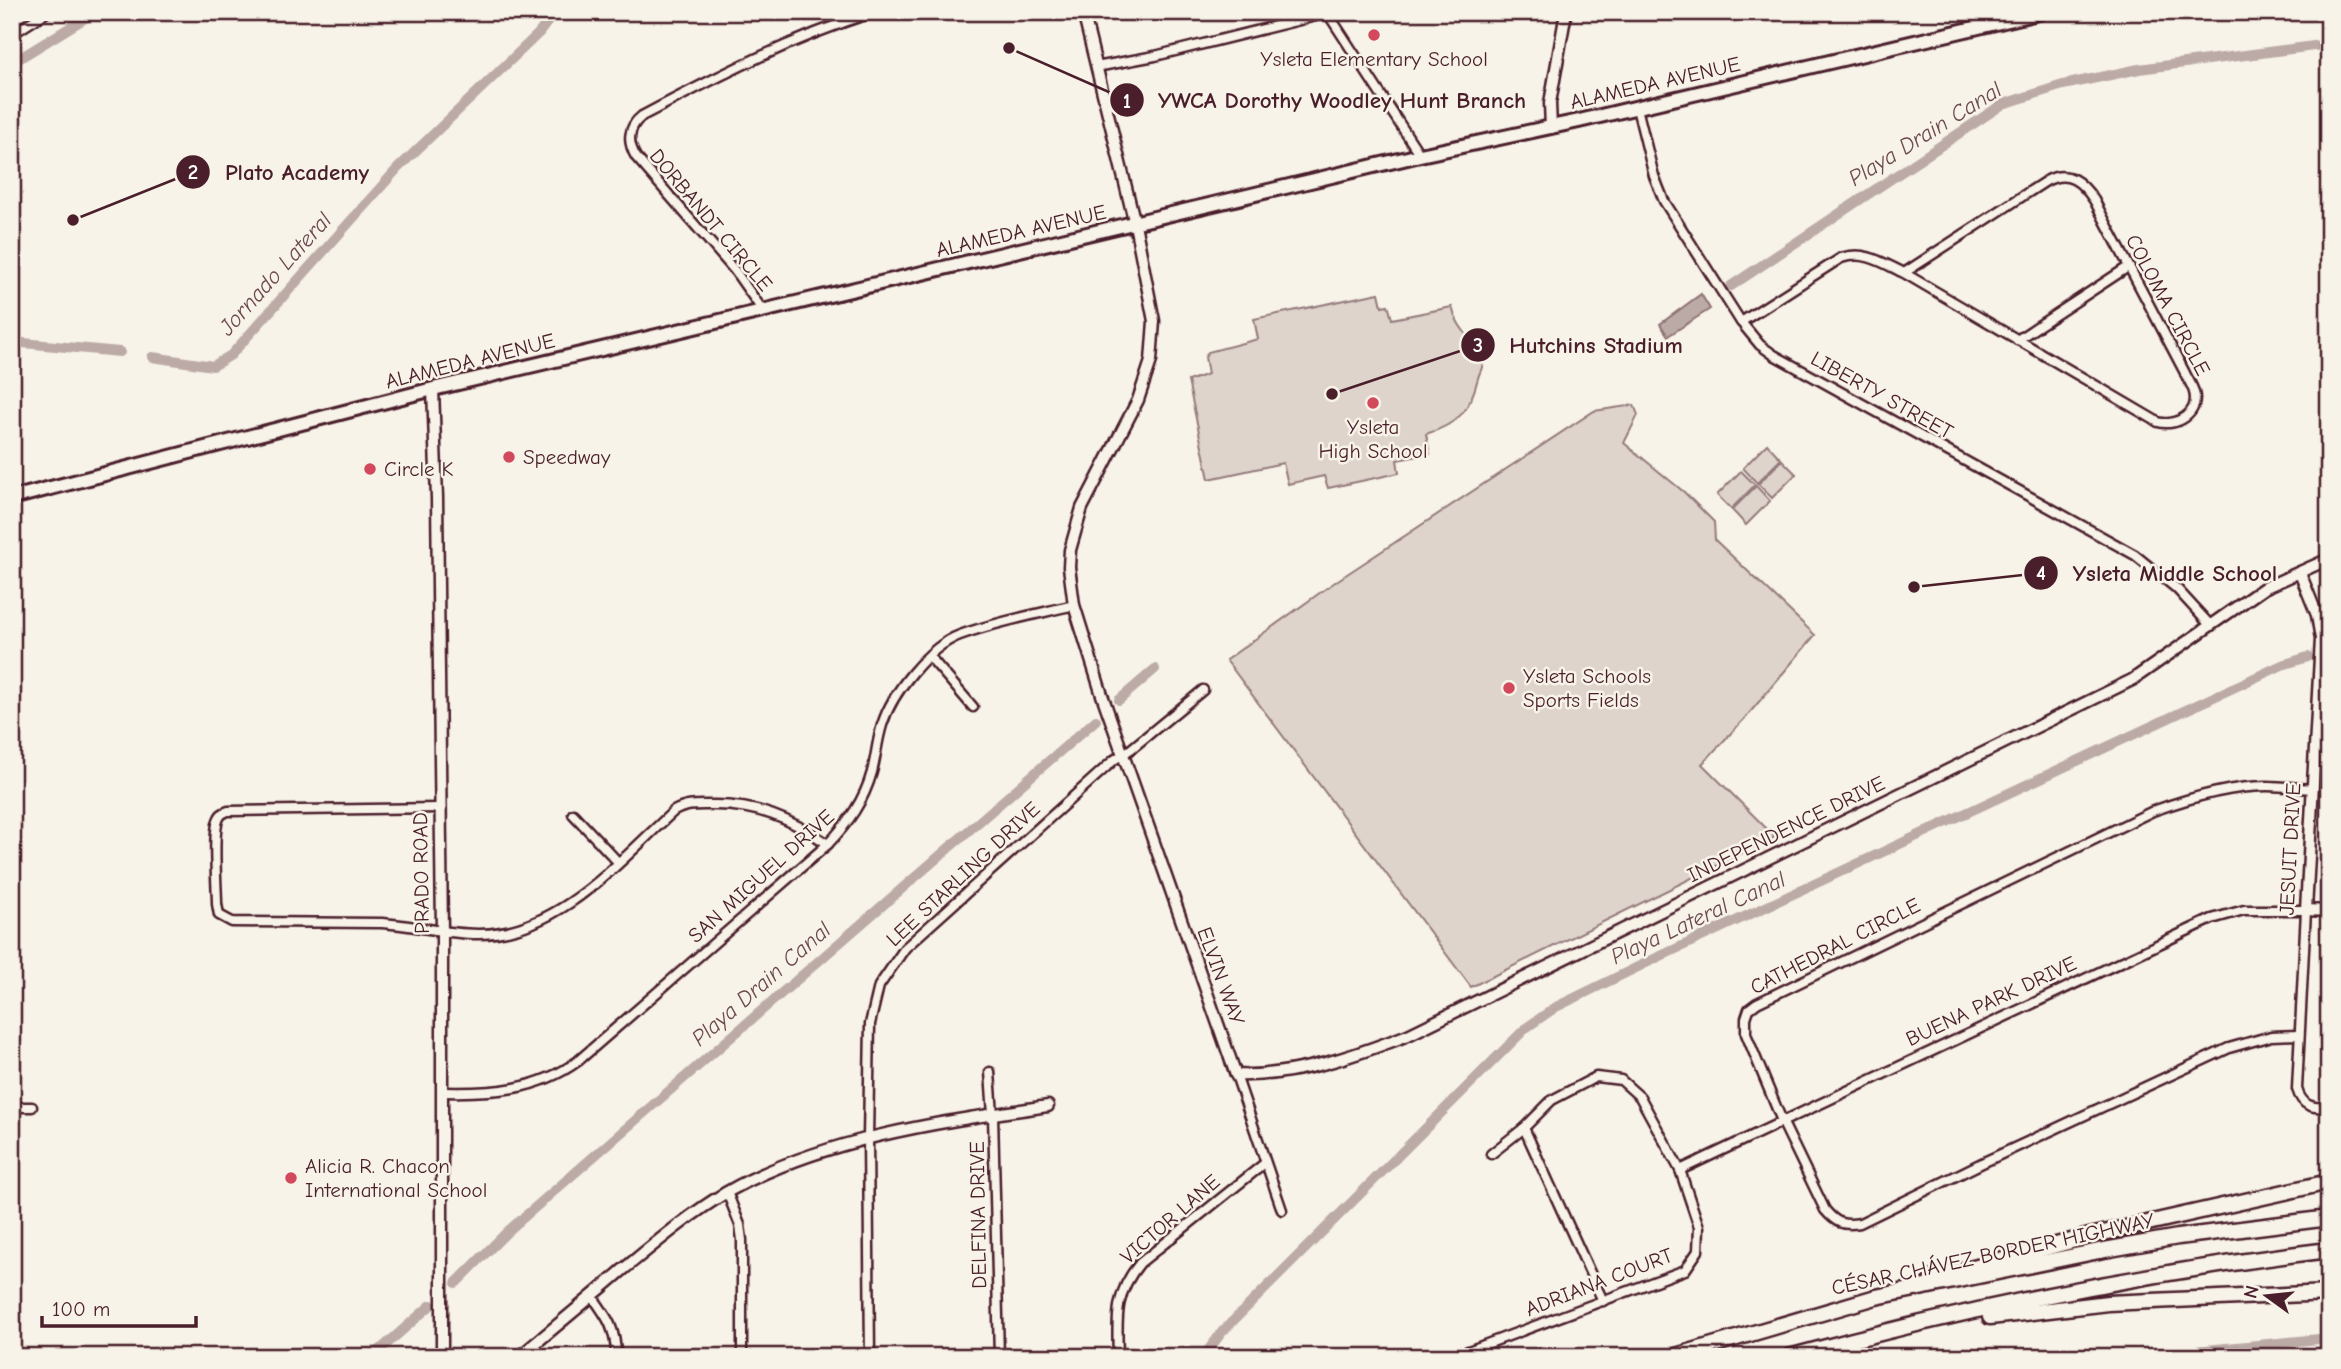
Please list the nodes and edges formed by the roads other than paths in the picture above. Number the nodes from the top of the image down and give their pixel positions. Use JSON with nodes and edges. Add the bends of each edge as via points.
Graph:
{"nodes":[{"id":1,"x":47,"y":12,"type":"edge"},
{"id":2,"x":874,"y":12,"type":"edge"},
{"id":3,"x":1083,"y":12,"type":"edge"},
{"id":4,"x":1566,"y":12,"type":"edge"},
{"id":5,"x":2042,"y":12,"type":"edge"},
{"id":6,"x":1328,"y":13,"type":"edge"},
{"id":7,"x":12,"y":34,"type":"edge"},
{"id":8,"x":1097,"y":67,"type":"junction"},
{"id":9,"x":1637,"y":108,"type":"junction"},
{"id":10,"x":1551,"y":128,"type":"junction"},
{"id":11,"x":1420,"y":155,"type":"junction"},
{"id":12,"x":1135,"y":224,"type":"junction"},
{"id":13,"x":2128,"y":267,"type":"junction"},
{"id":14,"x":1904,"y":273,"type":"junction"},
{"id":15,"x":763,"y":311,"type":"junction"},
{"id":16,"x":1741,"y":322,"type":"junction"},
{"id":17,"x":2017,"y":340,"type":"junction"},
{"id":18,"x":433,"y":389,"type":"junction"},
{"id":19,"x":12,"y":498,"type":"edge"},
{"id":20,"x":2329,"y":559,"type":"edge"},
{"id":21,"x":2300,"y":573,"type":"junction"},
{"id":22,"x":1074,"y":605,"type":"junction"},
{"id":23,"x":2210,"y":625,"type":"junction"},
{"id":24,"x":930,"y":657,"type":"junction"},
{"id":25,"x":1203,"y":690,"type":"dead end"},
{"id":26,"x":973,"y":707,"type":"dead end"},
{"id":27,"x":1123,"y":754,"type":"junction"},
{"id":28,"x":2312,"y":789,"type":"junction"},
{"id":29,"x":440,"y":808,"type":"junction"},
{"id":30,"x":573,"y":814,"type":"dead end"},
{"id":31,"x":828,"y":844,"type":"junction"},
{"id":32,"x":618,"y":862,"type":"junction"},
{"id":33,"x":2306,"y":910,"type":"junction"},
{"id":34,"x":2329,"y":911,"type":"edge"},
{"id":35,"x":442,"y":933,"type":"junction"},
{"id":36,"x":2298,"y":1035,"type":"junction"},
{"id":37,"x":990,"y":1072,"type":"dead end"},
{"id":38,"x":1236,"y":1075,"type":"junction"},
{"id":39,"x":443,"y":1093,"type":"junction"},
{"id":40,"x":1048,"y":1106,"type":"dead end"},
{"id":41,"x":12,"y":1107,"type":"edge"},
{"id":42,"x":32,"y":1107,"type":"dead end"},
{"id":43,"x":2329,"y":1107,"type":"edge"},
{"id":44,"x":993,"y":1115,"type":"junction"},
{"id":45,"x":1782,"y":1121,"type":"junction"},
{"id":46,"x":1524,"y":1128,"type":"junction"},
{"id":47,"x":868,"y":1138,"type":"junction"},
{"id":48,"x":1491,"y":1154,"type":"dead end"},
{"id":49,"x":1265,"y":1163,"type":"junction"},
{"id":50,"x":1680,"y":1170,"type":"junction"},
{"id":51,"x":2329,"y":1182,"type":"edge"},
{"id":52,"x":727,"y":1192,"type":"junction"},
{"id":53,"x":1282,"y":1210,"type":"dead end"},
{"id":54,"x":2329,"y":1218,"type":"edge"},
{"id":55,"x":2329,"y":1250,"type":"edge"},
{"id":56,"x":2329,"y":1293,"type":"edge"},
{"id":57,"x":592,"y":1296,"type":"junction"},
{"id":58,"x":1876,"y":1297,"type":"junction"},
{"id":59,"x":1603,"y":1301,"type":"junction"},
{"id":60,"x":1871,"y":1334,"type":"junction"},
{"id":61,"x":442,"y":1357,"type":"edge"},
{"id":62,"x":519,"y":1357,"type":"edge"},
{"id":63,"x":616,"y":1357,"type":"edge"},
{"id":64,"x":742,"y":1357,"type":"edge"},
{"id":65,"x":870,"y":1357,"type":"edge"},
{"id":66,"x":999,"y":1357,"type":"edge"},
{"id":67,"x":1118,"y":1357,"type":"edge"},
{"id":68,"x":1452,"y":1357,"type":"edge"},
{"id":69,"x":1672,"y":1357,"type":"edge"},
{"id":70,"x":1789,"y":1357,"type":"edge"}],
"edges":[{"from":1,"to":7,"type":"street"},
{"from":2,"to":15,"type":"street","name":"DORBANDT CIRCLE","via":[[747,62],[642,116],[632,127],[630,145],[636,157],[735,271]]},
{"from":3,"to":8,"type":"street","name":"ELVIN WAY"},
{"from":4,"to":10,"type":"street","via":[[1550,103]]},
{"from":5,"to":9,"type":"main road","name":"ALAMEDA AVENUE"},
{"from":6,"to":8,"type":"street"},
{"from":6,"to":11,"type":"street"},
{"from":8,"to":12,"type":"street","name":"ELVIN WAY"},
{"from":9,"to":10,"type":"main road","name":"ALAMEDA AVENUE"},
{"from":9,"to":16,"type":"street","name":"LIBERTY STREET","via":[[1664,201]]},
{"from":10,"to":11,"type":"main road","name":"ALAMEDA AVENUE"},
{"from":11,"to":12,"type":"main road","name":"ALAMEDA AVENUE"},
{"from":12,"to":15,"type":"main road","name":"ALAMEDA AVENUE"},
{"from":12,"to":22,"type":"street","name":"ELVIN WAY","via":[[1153,313],[1151,361],[1138,400],[1077,523],[1069,567]]},
{"from":13,"to":14,"type":"street","name":"COLOMA CIRCLE","via":[[2086,187],[2074,178],[2060,176]]},
{"from":13,"to":17,"type":"street"},
{"from":13,"to":17,"type":"street","name":"COLOMA CIRCLE","via":[[2194,391],[2190,413],[2179,421],[2158,422]]},
{"from":14,"to":16,"type":"street","name":"COLOMA CIRCLE","via":[[1870,256],[1841,258]]},
{"from":14,"to":17,"type":"street","name":"COLOMA CIRCLE"},
{"from":15,"to":18,"type":"main road","name":"ALAMEDA AVENUE"},
{"from":16,"to":23,"type":"street","name":"LIBERTY STREET","via":[[1774,355],[2136,555]]},
{"from":18,"to":19,"type":"main road","name":"ALAMEDA AVENUE"},
{"from":18,"to":29,"type":"street","name":"PRADO ROAD"},
{"from":20,"to":21,"type":"street","name":"INDEPENDENCE DRIVE"},
{"from":21,"to":23,"type":"street","name":"INDEPENDENCE DRIVE","via":[[2264,589]]},
{"from":21,"to":28,"type":"street","name":"JESUIT DRIVE","via":[[2321,639]]},
{"from":22,"to":24,"type":"street","name":"SAN MIGUEL DRIVE","via":[[959,635]]},
{"from":22,"to":27,"type":"street","name":"ELVIN WAY"},
{"from":23,"to":38,"type":"street","name":"INDEPENDENCE DRIVE","via":[[2132,680],[1408,1035],[1316,1065]]},
{"from":24,"to":26,"type":"street"},
{"from":24,"to":31,"type":"street","name":"SAN MIGUEL DRIVE","via":[[888,709],[867,788],[851,818]]},
{"from":25,"to":27,"type":"street","name":"LEE STARLING DRIVE"},
{"from":27,"to":38,"type":"street","name":"ELVIN WAY"},
{"from":27,"to":47,"type":"street","name":"LEE STARLING DRIVE","via":[[905,948],[890,967],[879,986],[870,1024]]},
{"from":28,"to":33,"type":"street","name":"JESUIT DRIVE"},
{"from":28,"to":45,"type":"street","name":"CATHEDRAL CIRCLE","via":[[2243,788],[2153,811],[1757,1003],[1749,1009],[1746,1034]]},
{"from":29,"to":35,"type":"street","name":"PRADO ROAD"},
{"from":29,"to":35,"type":"street","via":[[228,811],[219,818],[217,831],[217,904],[219,915],[232,922],[382,923]]},
{"from":30,"to":32,"type":"street"},
{"from":31,"to":32,"type":"street","via":[[776,814],[740,806],[689,805],[674,811]]},
{"from":31,"to":39,"type":"street","name":"SAN MIGUEL DRIVE","via":[[564,1071],[502,1092]]},
{"from":32,"to":35,"type":"street","via":[[544,920],[495,933]]},
{"from":33,"to":34,"type":"street","name":"BUENA PARK DRIVE"},
{"from":33,"to":36,"type":"street","name":"JESUIT DRIVE"},
{"from":33,"to":45,"type":"street","name":"BUENA PARK DRIVE","via":[[2244,910],[2212,919]]},
{"from":35,"to":39,"type":"street","name":"PRADO ROAD"},
{"from":36,"to":43,"type":"street","name":"JESUIT DRIVE","via":[[2299,1096],[2310,1107]]},
{"from":36,"to":45,"type":"street","name":"CATHEDRAL CIRCLE","via":[[2271,1036],[2229,1048],[1860,1223],[1834,1221],[1825,1210]]},
{"from":37,"to":44,"type":"street","name":"DELFINA DRIVE"},
{"from":38,"to":49,"type":"street","name":"ELVIN WAY"},
{"from":39,"to":61,"type":"street","name":"PRADO ROAD"},
{"from":40,"to":44,"type":"street"},
{"from":41,"to":42,"type":"street"},
{"from":44,"to":47,"type":"street"},
{"from":44,"to":66,"type":"street","name":"DELFINA DRIVE"},
{"from":45,"to":50,"type":"street","name":"BUENA PARK DRIVE"},
{"from":46,"to":48,"type":"street","name":"ADRIANA COURT"},
{"from":46,"to":50,"type":"street","name":"ADRIANA COURT","via":[[1552,1100],[1596,1077],[1621,1080],[1640,1097]]},
{"from":46,"to":59,"type":"street"},
{"from":47,"to":52,"type":"street","via":[[782,1166]]},
{"from":47,"to":65,"type":"street","name":"LEE STARLING DRIVE"},
{"from":49,"to":53,"type":"street","name":"ELVIN WAY"},
{"from":49,"to":67,"type":"street","name":"VICTOR LANE","via":[[1133,1272],[1120,1297]]},
{"from":50,"to":59,"type":"street","name":"ADRIANA COURT","via":[[1699,1227],[1698,1251],[1685,1270]]},
{"from":51,"to":58,"type":"highway","via":[[2090,1236]]},
{"from":52,"to":57,"type":"street","via":[[683,1220]]},
{"from":52,"to":64,"type":"street","via":[[742,1240]]},
{"from":54,"to":58,"type":"highway","name":"CÉSAR CHÁVEZ BORDER HIGHWAY","via":[[2178,1237]]},
{"from":55,"to":60,"type":"highway","via":[[2071,1290]]},
{"from":56,"to":60,"type":"highway","via":[[2108,1303]]},
{"from":57,"to":62,"type":"street"},
{"from":57,"to":63,"type":"street","via":[[611,1321]]},
{"from":58,"to":69,"type":"highway","name":"CÉSAR CHÁVEZ BORDER HIGHWAY"},
{"from":59,"to":68,"type":"street","name":"ADRIANA COURT"},
{"from":60,"to":70,"type":"highway"}]}
